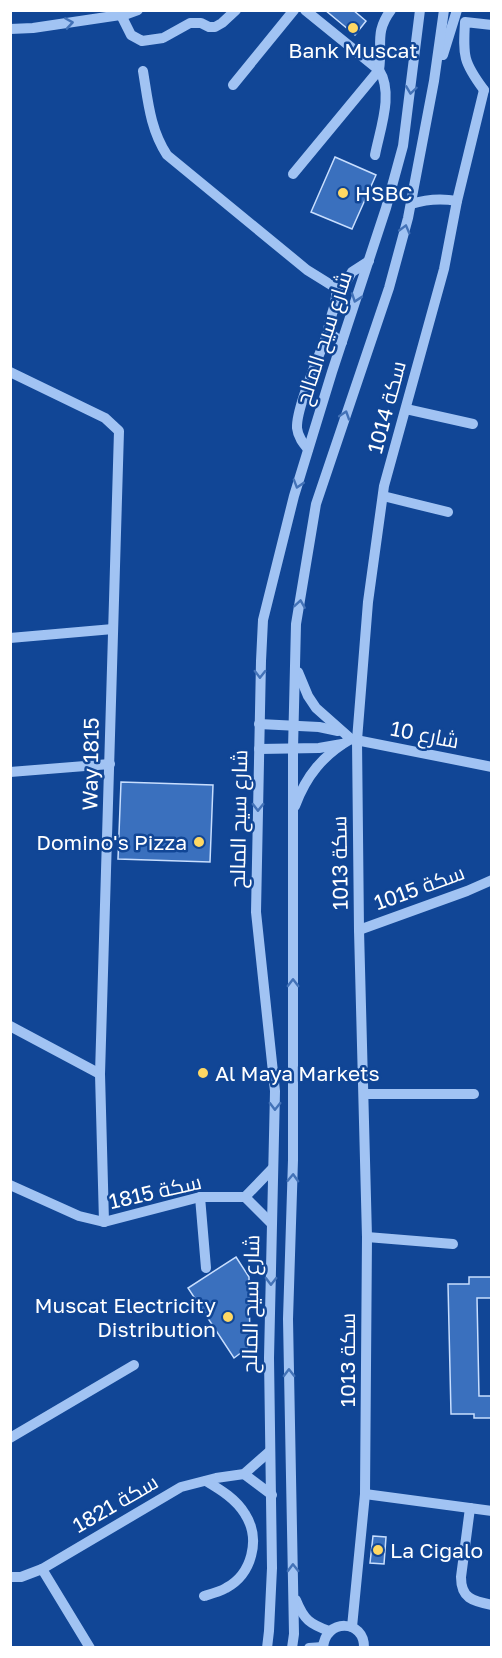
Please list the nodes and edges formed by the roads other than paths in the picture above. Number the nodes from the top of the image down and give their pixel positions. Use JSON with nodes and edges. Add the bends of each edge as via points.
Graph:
{"nodes":[{"id":1,"x":138,"y":10,"type":"edge"},
{"id":2,"x":236,"y":10,"type":"edge"},
{"id":3,"x":294,"y":10,"type":"edge"},
{"id":4,"x":305,"y":10,"type":"edge"},
{"id":5,"x":391,"y":10,"type":"edge"},
{"id":6,"x":420,"y":10,"type":"edge"},
{"id":7,"x":444,"y":10,"type":"edge"},
{"id":8,"x":457,"y":10,"type":"edge"},
{"id":9,"x":121,"y":15,"type":"junction"},
{"id":10,"x":492,"y":25,"type":"edge"},
{"id":11,"x":10,"y":29,"type":"edge"},
{"id":12,"x":379,"y":70,"type":"junction"},
{"id":13,"x":143,"y":71,"type":"dead end"},
{"id":14,"x":434,"y":81,"type":"junction"},
{"id":15,"x":233,"y":85,"type":"dead end"},
{"id":16,"x":488,"y":89,"type":"edge"},
{"id":17,"x":375,"y":155,"type":"dead end"},
{"id":18,"x":293,"y":174,"type":"dead end"},
{"id":19,"x":457,"y":201,"type":"junction"},
{"id":20,"x":411,"y":204,"type":"junction"},
{"id":21,"x":369,"y":261,"type":"junction"},
{"id":22,"x":336,"y":288,"type":"junction"},
{"id":23,"x":328,"y":332,"type":"junction"},
{"id":24,"x":342,"y":342,"type":"junction"},
{"id":25,"x":10,"y":372,"type":"edge"},
{"id":26,"x":406,"y":409,"type":"junction"},
{"id":27,"x":473,"y":424,"type":"dead end"},
{"id":28,"x":308,"y":449,"type":"junction"},
{"id":29,"x":383,"y":496,"type":"junction"},
{"id":30,"x":448,"y":512,"type":"dead end"},
{"id":31,"x":113,"y":628,"type":"junction"},
{"id":32,"x":10,"y":638,"type":"edge"},
{"id":33,"x":297,"y":666,"type":"junction"},
{"id":34,"x":259,"y":724,"type":"junction"},
{"id":35,"x":293,"y":725,"type":"junction"},
{"id":36,"x":342,"y":732,"type":"junction"},
{"id":37,"x":350,"y":741,"type":"junction"},
{"id":38,"x":259,"y":748,"type":"junction"},
{"id":39,"x":293,"y":749,"type":"junction"},
{"id":40,"x":110,"y":764,"type":"junction"},
{"id":41,"x":492,"y":767,"type":"edge"},
{"id":42,"x":10,"y":772,"type":"edge"},
{"id":43,"x":293,"y":813,"type":"junction"},
{"id":44,"x":492,"y":880,"type":"edge"},
{"id":45,"x":359,"y":930,"type":"junction"},
{"id":46,"x":10,"y":1026,"type":"edge"},
{"id":47,"x":100,"y":1074,"type":"junction"},
{"id":48,"x":364,"y":1094,"type":"junction"},
{"id":49,"x":474,"y":1095,"type":"dead end"},
{"id":50,"x":273,"y":1167,"type":"junction"},
{"id":51,"x":10,"y":1185,"type":"edge"},
{"id":52,"x":200,"y":1197,"type":"junction"},
{"id":53,"x":245,"y":1197,"type":"junction"},
{"id":54,"x":104,"y":1222,"type":"junction"},
{"id":55,"x":271,"y":1223,"type":"junction"},
{"id":56,"x":367,"y":1238,"type":"junction"},
{"id":57,"x":453,"y":1244,"type":"dead end"},
{"id":58,"x":206,"y":1268,"type":"dead end"},
{"id":59,"x":134,"y":1365,"type":"dead end"},
{"id":60,"x":10,"y":1438,"type":"edge"},
{"id":61,"x":269,"y":1452,"type":"junction"},
{"id":62,"x":244,"y":1474,"type":"junction"},
{"id":63,"x":206,"y":1481,"type":"junction"},
{"id":64,"x":365,"y":1494,"type":"junction"},
{"id":65,"x":272,"y":1495,"type":"junction"},
{"id":66,"x":470,"y":1508,"type":"junction"},
{"id":67,"x":492,"y":1511,"type":"edge"},
{"id":68,"x":42,"y":1569,"type":"junction"},
{"id":69,"x":10,"y":1577,"type":"edge"},
{"id":70,"x":294,"y":1593,"type":"junction"},
{"id":71,"x":204,"y":1596,"type":"dead end"},
{"id":72,"x":492,"y":1605,"type":"edge"},
{"id":73,"x":352,"y":1627,"type":"junction"},
{"id":74,"x":329,"y":1631,"type":"junction"},
{"id":75,"x":90,"y":1647,"type":"edge"},
{"id":76,"x":265,"y":1647,"type":"edge"},
{"id":77,"x":292,"y":1647,"type":"edge"},
{"id":78,"x":309,"y":1647,"type":"edge"},
{"id":79,"x":323,"y":1647,"type":"edge"},
{"id":80,"x":364,"y":1647,"type":"edge"}],
"edges":[{"from":1,"to":9,"type":"street"},
{"from":2,"to":9,"type":"street","via":[[215,27],[190,23],[162,38],[142,41],[131,35]]},
{"from":3,"to":15,"type":"street"},
{"from":4,"to":12,"type":"street"},
{"from":5,"to":12,"type":"street","via":[[379,33]]},
{"from":6,"to":21,"type":"street","name":"شارع سيح المالح","one_way":true,"via":[[403,146]]},
{"from":7,"to":14,"type":"street","name":"شارع سيح المالح"},
{"from":8,"to":14,"type":"street"},
{"from":11,"to":9,"type":"street","one_way":true},
{"from":10,"to":16,"type":"street","via":[[465,22],[464,52],[469,70]]},
{"from":12,"to":17,"type":"street","via":[[385,80],[386,97]]},
{"from":12,"to":18,"type":"street"},
{"from":13,"to":22,"type":"street","via":[[150,117],[157,140],[167,155],[307,270]]},
{"from":14,"to":20,"type":"street","name":"شارع سيح المالح"},
{"from":16,"to":19,"type":"street","name":"سكة 1014"},
{"from":19,"to":20,"type":"street","via":[[441,198]]},
{"from":19,"to":26,"type":"street","name":"سكة 1014","via":[[444,269]]},
{"from":33,"to":20,"type":"street","name":"شارع سيح المالح","one_way":true,"via":[[296,624],[316,504],[389,288]]},
{"from":21,"to":22,"type":"street"},
{"from":21,"to":24,"type":"street","name":"شارع سيح المالح","one_way":true},
{"from":22,"to":23,"type":"street","via":[[337,301]]},
{"from":23,"to":24,"type":"street"},
{"from":23,"to":28,"type":"street","via":[[298,415],[297,430]]},
{"from":24,"to":28,"type":"street","name":"شارع سيح المالح"},
{"from":25,"to":31,"type":"street","name":"Way 1815","via":[[105,418],[118,431]]},
{"from":26,"to":27,"type":"street"},
{"from":26,"to":29,"type":"street","name":"سكة 1014"},
{"from":28,"to":34,"type":"street","name":"شارع سيح المالح","one_way":true,"via":[[263,620]]},
{"from":29,"to":30,"type":"street"},
{"from":29,"to":37,"type":"street","name":"سكة 1014"},
{"from":31,"to":32,"type":"street"},
{"from":31,"to":40,"type":"street","name":"Way 1815"},
{"from":33,"to":35,"type":"street","name":"شارع سيح المالح"},
{"from":33,"to":36,"type":"street","via":[[316,708]]},
{"from":34,"to":35,"type":"street"},
{"from":34,"to":38,"type":"street","name":"شارع سيح المالح"},
{"from":35,"to":36,"type":"street"},
{"from":35,"to":39,"type":"street","name":"شارع سيح المالح"},
{"from":36,"to":37,"type":"street"},
{"from":37,"to":39,"type":"street","via":[[332,747]]},
{"from":37,"to":41,"type":"street","name":"شارع 10"},
{"from":37,"to":43,"type":"street","via":[[312,771]]},
{"from":37,"to":45,"type":"street","name":"سكة 1013"},
{"from":38,"to":39,"type":"street"},
{"from":38,"to":50,"type":"street","name":"شارع سيح المالح","one_way":true,"via":[[256,912],[275,1091]]},
{"from":39,"to":43,"type":"street","name":"شارع سيح المالح"},
{"from":40,"to":42,"type":"street"},
{"from":40,"to":47,"type":"street","name":"Way 1815"},
{"from":70,"to":43,"type":"street","name":"شارع سيح المالح","one_way":true,"via":[[288,1319],[293,1149]]},
{"from":44,"to":45,"type":"street","name":"سكة 1015"},
{"from":45,"to":48,"type":"street","name":"سكة 1013"},
{"from":46,"to":47,"type":"street"},
{"from":47,"to":54,"type":"street","name":"Way 1815"},
{"from":48,"to":49,"type":"street"},
{"from":48,"to":56,"type":"street","name":"سكة 1013"},
{"from":50,"to":53,"type":"street"},
{"from":50,"to":55,"type":"street","name":"شارع سيح المالح"},
{"from":51,"to":54,"type":"street","name":"سكة 1815","via":[[79,1216]]},
{"from":52,"to":53,"type":"street","name":"سكة 1815"},
{"from":52,"to":54,"type":"street","name":"سكة 1815"},
{"from":52,"to":58,"type":"street"},
{"from":53,"to":55,"type":"street"},
{"from":55,"to":61,"type":"street","name":"شارع سيح المالح","one_way":true},
{"from":56,"to":57,"type":"street"},
{"from":56,"to":64,"type":"street","name":"سكة 1013"},
{"from":59,"to":60,"type":"street"},
{"from":61,"to":62,"type":"street"},
{"from":61,"to":65,"type":"street","name":"شارع سيح المالح"},
{"from":62,"to":63,"type":"street","name":"سكة 1821"},
{"from":62,"to":65,"type":"street"},
{"from":63,"to":68,"type":"street","name":"سكة 1821","via":[[181,1487]]},
{"from":63,"to":71,"type":"street","via":[[236,1503],[251,1525],[253,1536],[249,1563],[239,1578],[227,1588]]},
{"from":64,"to":66,"type":"street"},
{"from":64,"to":73,"type":"street","name":"سكة 1013"},
{"from":65,"to":76,"type":"street","name":"شارع سيح المالح","via":[[270,1630]]},
{"from":66,"to":67,"type":"street"},
{"from":66,"to":72,"type":"street","via":[[461,1587],[470,1598]]},
{"from":68,"to":69,"type":"street","name":"سكة 1821"},
{"from":68,"to":75,"type":"street"},
{"from":70,"to":74,"type":"street","via":[[302,1615]]},
{"from":70,"to":77,"type":"street","name":"شارع سيح المالح"},
{"from":73,"to":74,"type":"street","via":[[345,1625]]},
{"from":73,"to":80,"type":"street","via":[[362,1636]]},
{"from":74,"to":79,"type":"street"},
{"from":78,"to":79,"type":"street"}]}
